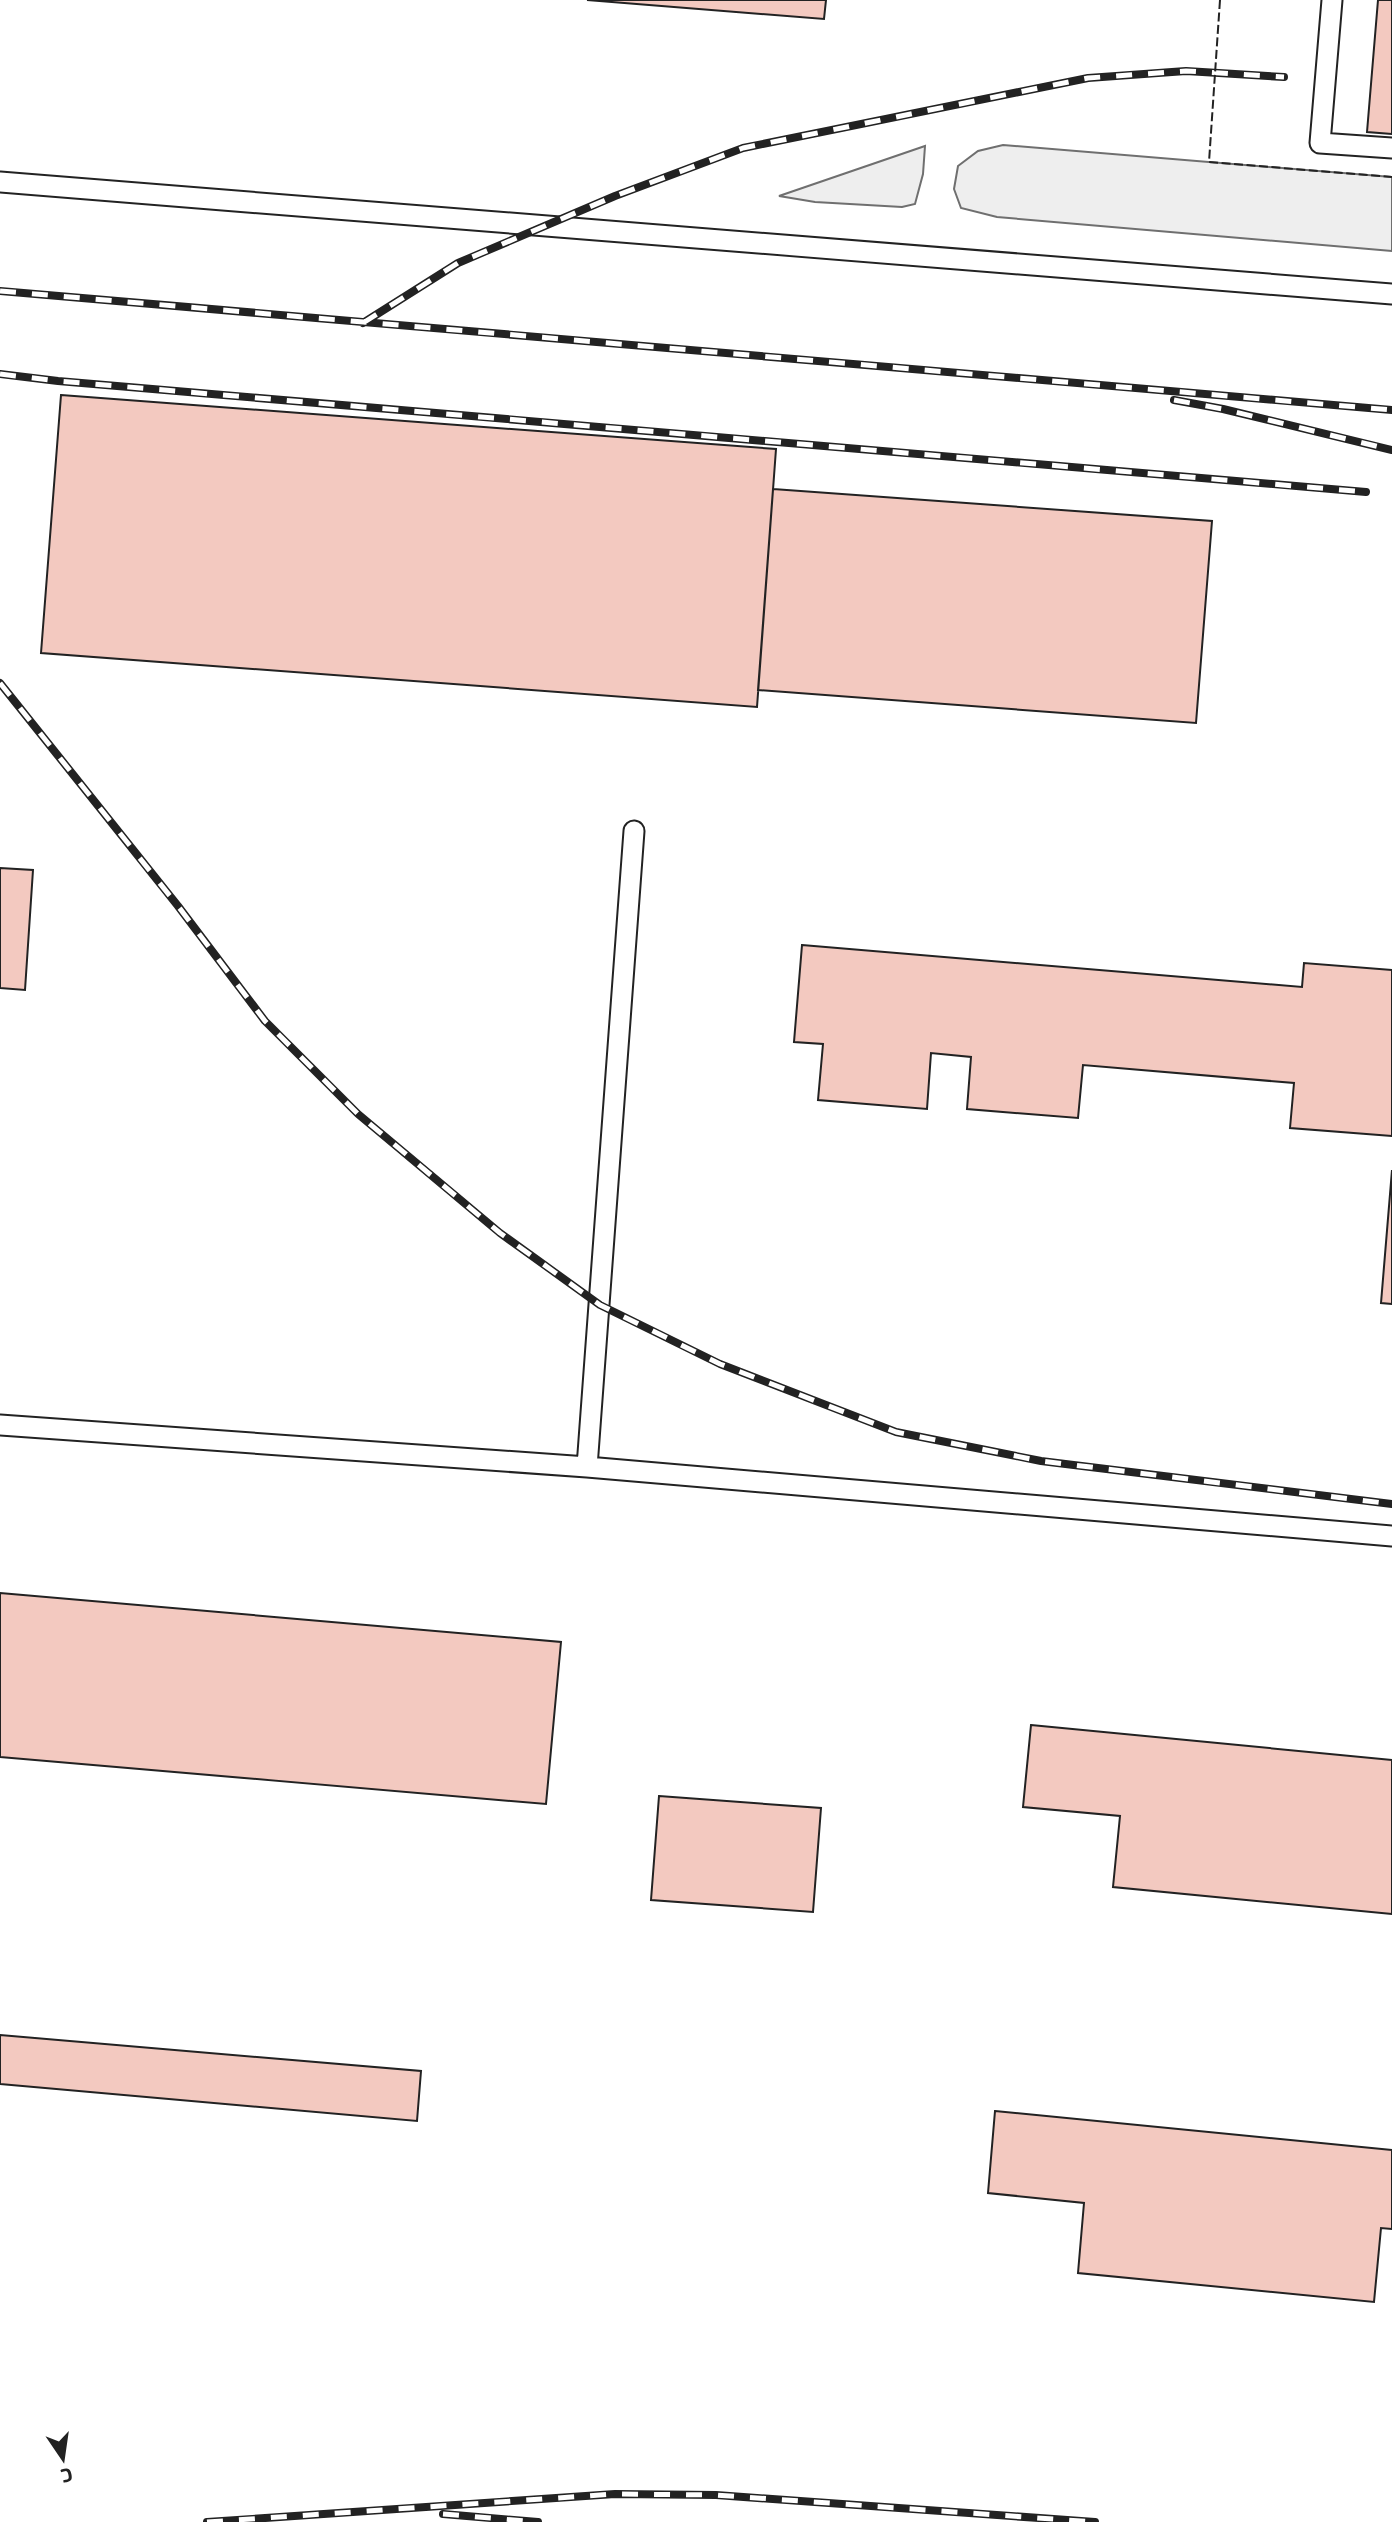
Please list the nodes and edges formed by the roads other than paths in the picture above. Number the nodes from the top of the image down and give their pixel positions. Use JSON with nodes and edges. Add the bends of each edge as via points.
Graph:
{"nodes":[{"id":1,"x":1332,"y":0,"type":"edge"},
{"id":2,"x":1392,"y":148,"type":"edge"},
{"id":3,"x":0,"y":182,"type":"edge"},
{"id":4,"x":1392,"y":294,"type":"edge"},
{"id":5,"x":634,"y":831,"type":"dead end"},
{"id":6,"x":0,"y":1425,"type":"edge"},
{"id":7,"x":587,"y":1467,"type":"junction"},
{"id":8,"x":1392,"y":1536,"type":"edge"}],
"edges":[{"from":1,"to":2,"type":"lane","via":[[1320,143]]},
{"from":3,"to":4,"type":"lane"},
{"from":5,"to":7,"type":"lane"},
{"from":6,"to":7,"type":"lane"},
{"from":7,"to":8,"type":"lane"}]}
